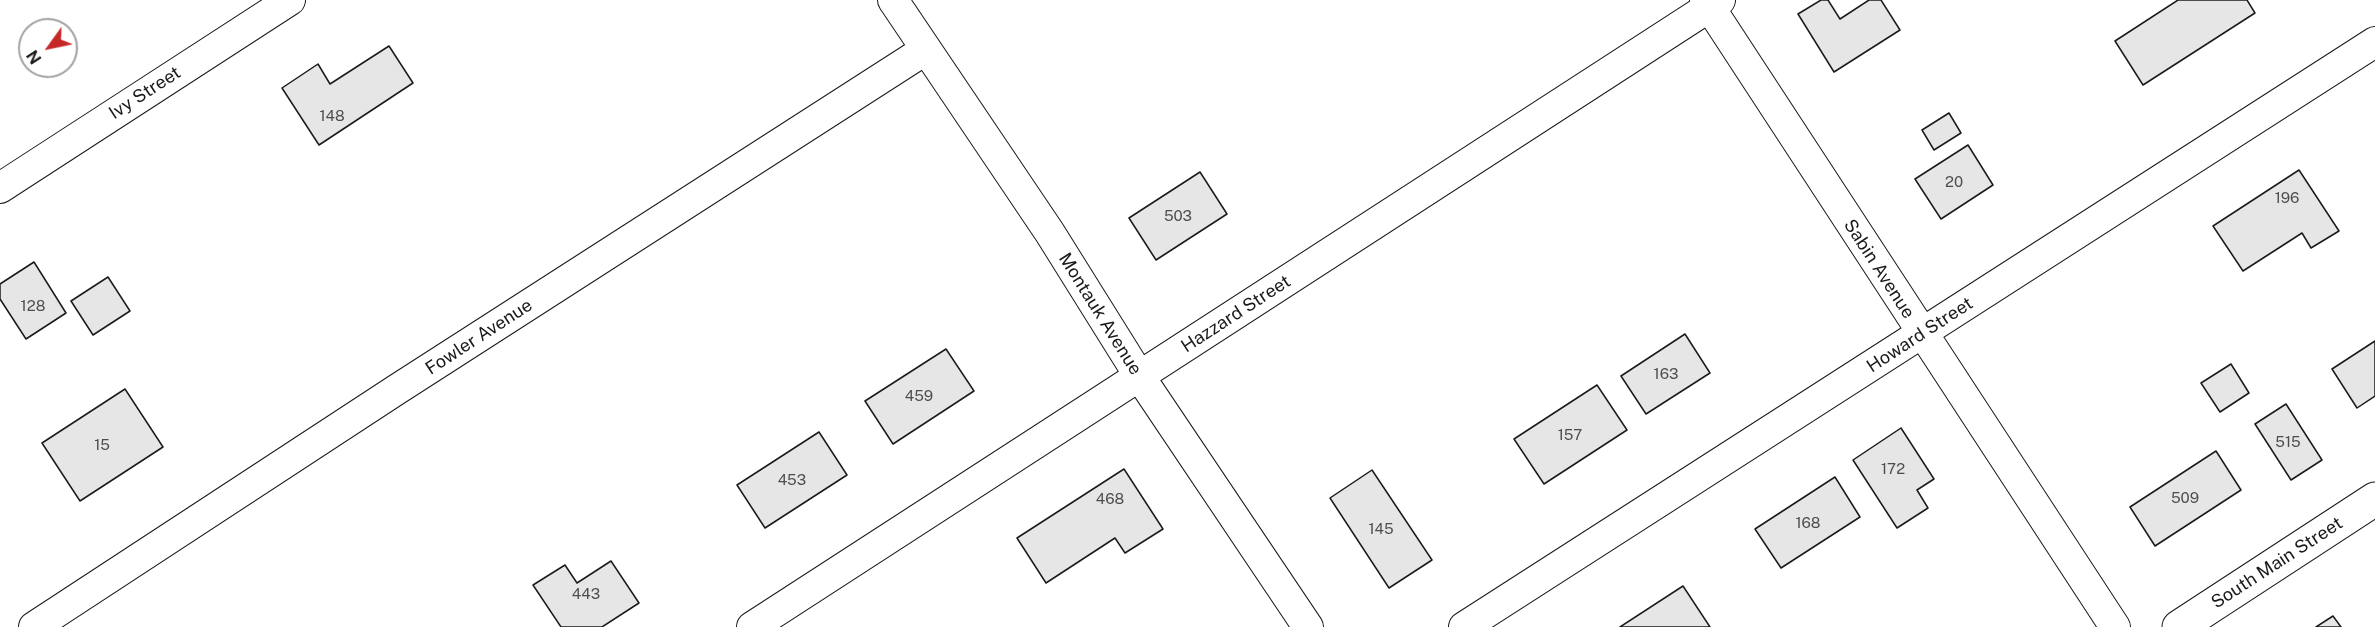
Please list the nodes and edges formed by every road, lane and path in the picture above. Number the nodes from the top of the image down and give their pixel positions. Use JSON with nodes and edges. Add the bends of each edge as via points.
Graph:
{"nodes":[{"id":1,"x":290,"y":0,"type":"edge"},
{"id":2,"x":893,"y":0,"type":"edge"},
{"id":3,"x":1711,"y":2,"type":"edge"},
{"id":4,"x":2375,"y":42,"type":"edge"},
{"id":5,"x":925,"y":50,"type":"junction"},
{"id":6,"x":0,"y":188,"type":"edge"},
{"id":7,"x":1921,"y":334,"type":"junction"},
{"id":8,"x":1140,"y":377,"type":"junction"},
{"id":9,"x":2375,"y":499,"type":"edge"},
{"id":10,"x":34,"y":627,"type":"edge"},
{"id":11,"x":752,"y":627,"type":"edge"},
{"id":12,"x":1308,"y":627,"type":"edge"},
{"id":13,"x":1464,"y":627,"type":"edge"},
{"id":14,"x":2115,"y":627,"type":"edge"},
{"id":15,"x":2179,"y":627,"type":"edge"}],
"edges":[{"from":1,"to":6,"type":"street","name":"Ivy Street"},
{"from":2,"to":5,"type":"street","name":"Montauk Avenue"},
{"from":3,"to":7,"type":"street","name":"Sabin Avenue"},
{"from":3,"to":8,"type":"street","name":"Hazzard Street"},
{"from":4,"to":7,"type":"street","name":"Howard Street"},
{"from":5,"to":8,"type":"street","name":"Montauk Avenue","via":[[1050,233]]},
{"from":5,"to":10,"type":"street","name":"Fowler Avenue"},
{"from":7,"to":13,"type":"street","name":"Howard Street"},
{"from":7,"to":14,"type":"street","name":"Sabin Avenue"},
{"from":8,"to":11,"type":"street","name":"Hazzard Street"},
{"from":8,"to":12,"type":"street","name":"Montauk Avenue"},
{"from":9,"to":15,"type":"street","name":"South Main Street"}]}
